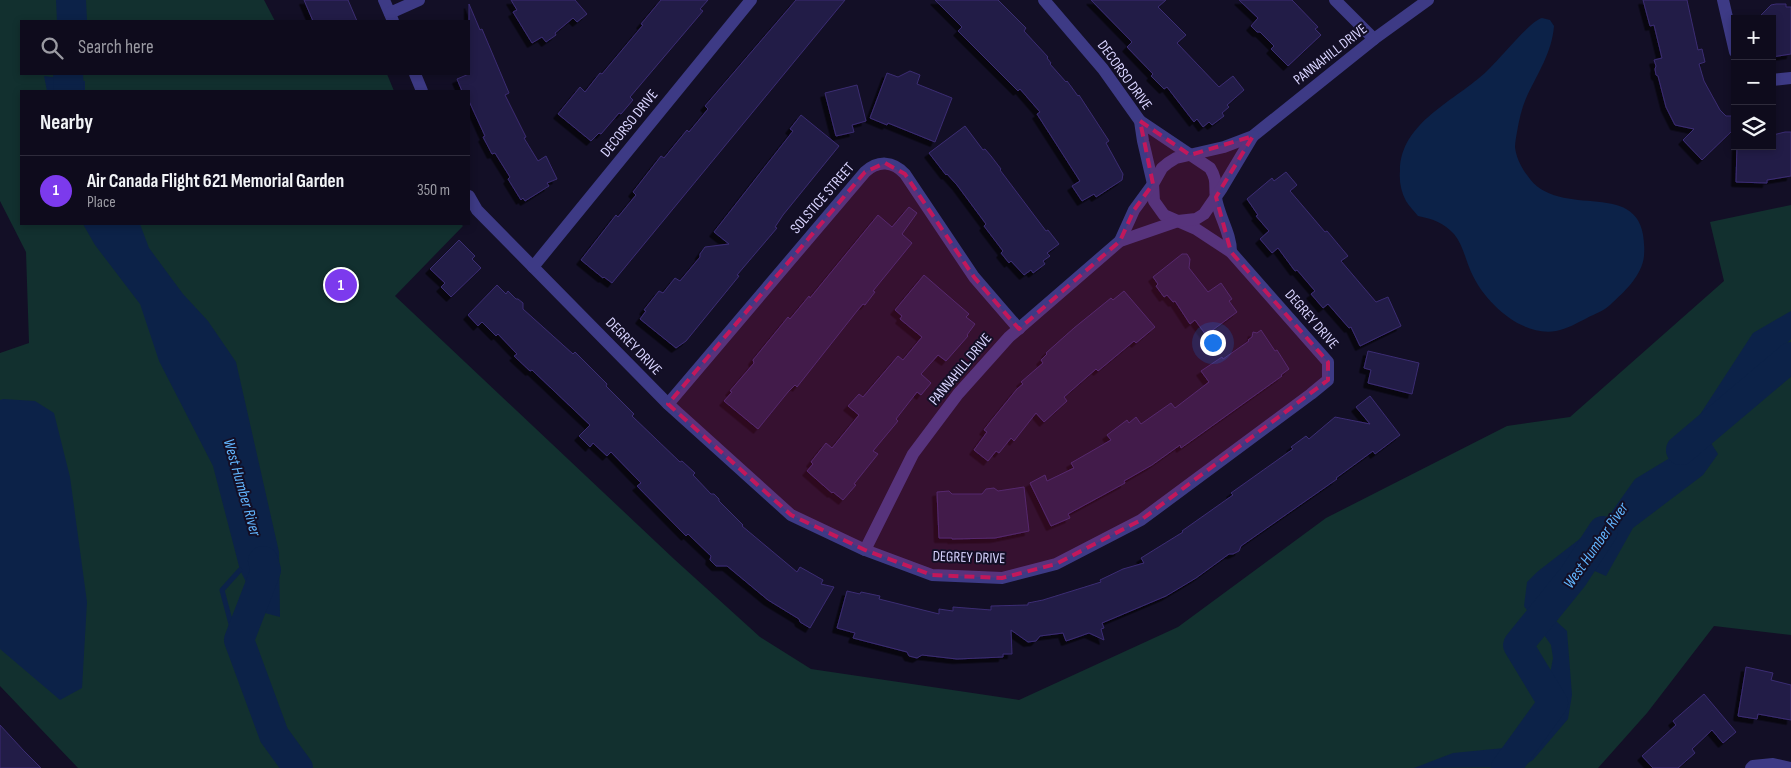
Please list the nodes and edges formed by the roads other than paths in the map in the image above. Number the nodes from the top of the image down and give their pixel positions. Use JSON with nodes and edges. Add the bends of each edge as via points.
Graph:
{"nodes":[{"id":1,"x":384,"y":0,"type":"edge"},
{"id":2,"x":419,"y":0,"type":"edge"},
{"id":3,"x":751,"y":0,"type":"edge"},
{"id":4,"x":1044,"y":0,"type":"edge"},
{"id":5,"x":1335,"y":0,"type":"edge"},
{"id":6,"x":1428,"y":0,"type":"edge"},
{"id":7,"x":1723,"y":0,"type":"edge"},
{"id":8,"x":391,"y":17,"type":"edge"},
{"id":9,"x":1731,"y":35,"type":"edge"},
{"id":10,"x":1374,"y":39,"type":"junction"},
{"id":11,"x":415,"y":75,"type":"edge"},
{"id":12,"x":1791,"y":78,"type":"edge"},
{"id":13,"x":1776,"y":80,"type":"edge"},
{"id":14,"x":422,"y":90,"type":"edge"},
{"id":15,"x":1140,"y":121,"type":"junction"},
{"id":16,"x":1253,"y":136,"type":"junction"},
{"id":17,"x":1190,"y":156,"type":"junction"},
{"id":18,"x":1154,"y":184,"type":"junction"},
{"id":19,"x":1216,"y":197,"type":"junction"},
{"id":20,"x":470,"y":198,"type":"edge"},
{"id":21,"x":1178,"y":221,"type":"junction"},
{"id":22,"x":1120,"y":241,"type":"junction"},
{"id":23,"x":1231,"y":252,"type":"junction"},
{"id":24,"x":533,"y":267,"type":"junction"},
{"id":25,"x":1019,"y":329,"type":"junction"},
{"id":26,"x":668,"y":404,"type":"junction"},
{"id":27,"x":865,"y":550,"type":"junction"},
{"id":28,"x":1751,"y":768,"type":"edge"},
{"id":29,"x":1790,"y":768,"type":"edge"}],
"edges":[{"from":1,"to":8,"type":"street"},
{"from":2,"to":8,"type":"street"},
{"from":3,"to":24,"type":"street","name":"DECORSO DRIVE"},
{"from":4,"to":15,"type":"street","name":"DECORSO DRIVE","via":[[1103,69]]},
{"from":5,"to":10,"type":"street"},
{"from":6,"to":10,"type":"street","name":"PANNAHILL DRIVE"},
{"from":7,"to":9,"type":"street"},
{"from":10,"to":16,"type":"street","name":"PANNAHILL DRIVE"},
{"from":11,"to":14,"type":"street"},
{"from":12,"to":13,"type":"street"},
{"from":15,"to":17,"type":"street"},
{"from":15,"to":18,"type":"street","name":"DECORSO DRIVE"},
{"from":16,"to":17,"type":"street","name":"PANNAHILL DRIVE"},
{"from":16,"to":19,"type":"street","name":"PANNAHILL DRIVE"},
{"from":17,"to":18,"type":"street","name":"PANNAHILL DRIVE","via":[[1168,163]]},
{"from":17,"to":19,"type":"street","via":[[1213,172]]},
{"from":18,"to":21,"type":"street","via":[[1154,201],[1164,215]]},
{"from":18,"to":22,"type":"street","name":"PANNAHILL DRIVE","via":[[1134,210]]},
{"from":19,"to":21,"type":"street","name":"PANNAHILL DRIVE","via":[[1204,214],[1196,219]]},
{"from":19,"to":23,"type":"street"},
{"from":20,"to":24,"type":"street","name":"DEGREY DRIVE","via":[[477,210]]},
{"from":21,"to":22,"type":"street","name":"PANNAHILL DRIVE"},
{"from":21,"to":23,"type":"street","name":"DEGREY DRIVE"},
{"from":22,"to":25,"type":"street","name":"PANNAHILL DRIVE"},
{"from":23,"to":27,"type":"street","name":"DEGREY DRIVE","via":[[1328,362],[1328,380],[1141,520],[1056,564],[1002,578],[932,575]]},
{"from":24,"to":26,"type":"street","name":"DEGREY DRIVE"},
{"from":25,"to":26,"type":"street","name":"SOLSTICE STREET","via":[[974,277],[905,174],[893,164],[878,164],[865,172]]},
{"from":25,"to":27,"type":"street","name":"PANNAHILL DRIVE","via":[[958,394],[913,454]]},
{"from":26,"to":27,"type":"street","name":"DEGREY DRIVE","via":[[791,514]]},
{"from":28,"to":29,"type":"street","via":[[1773,764]]}]}
